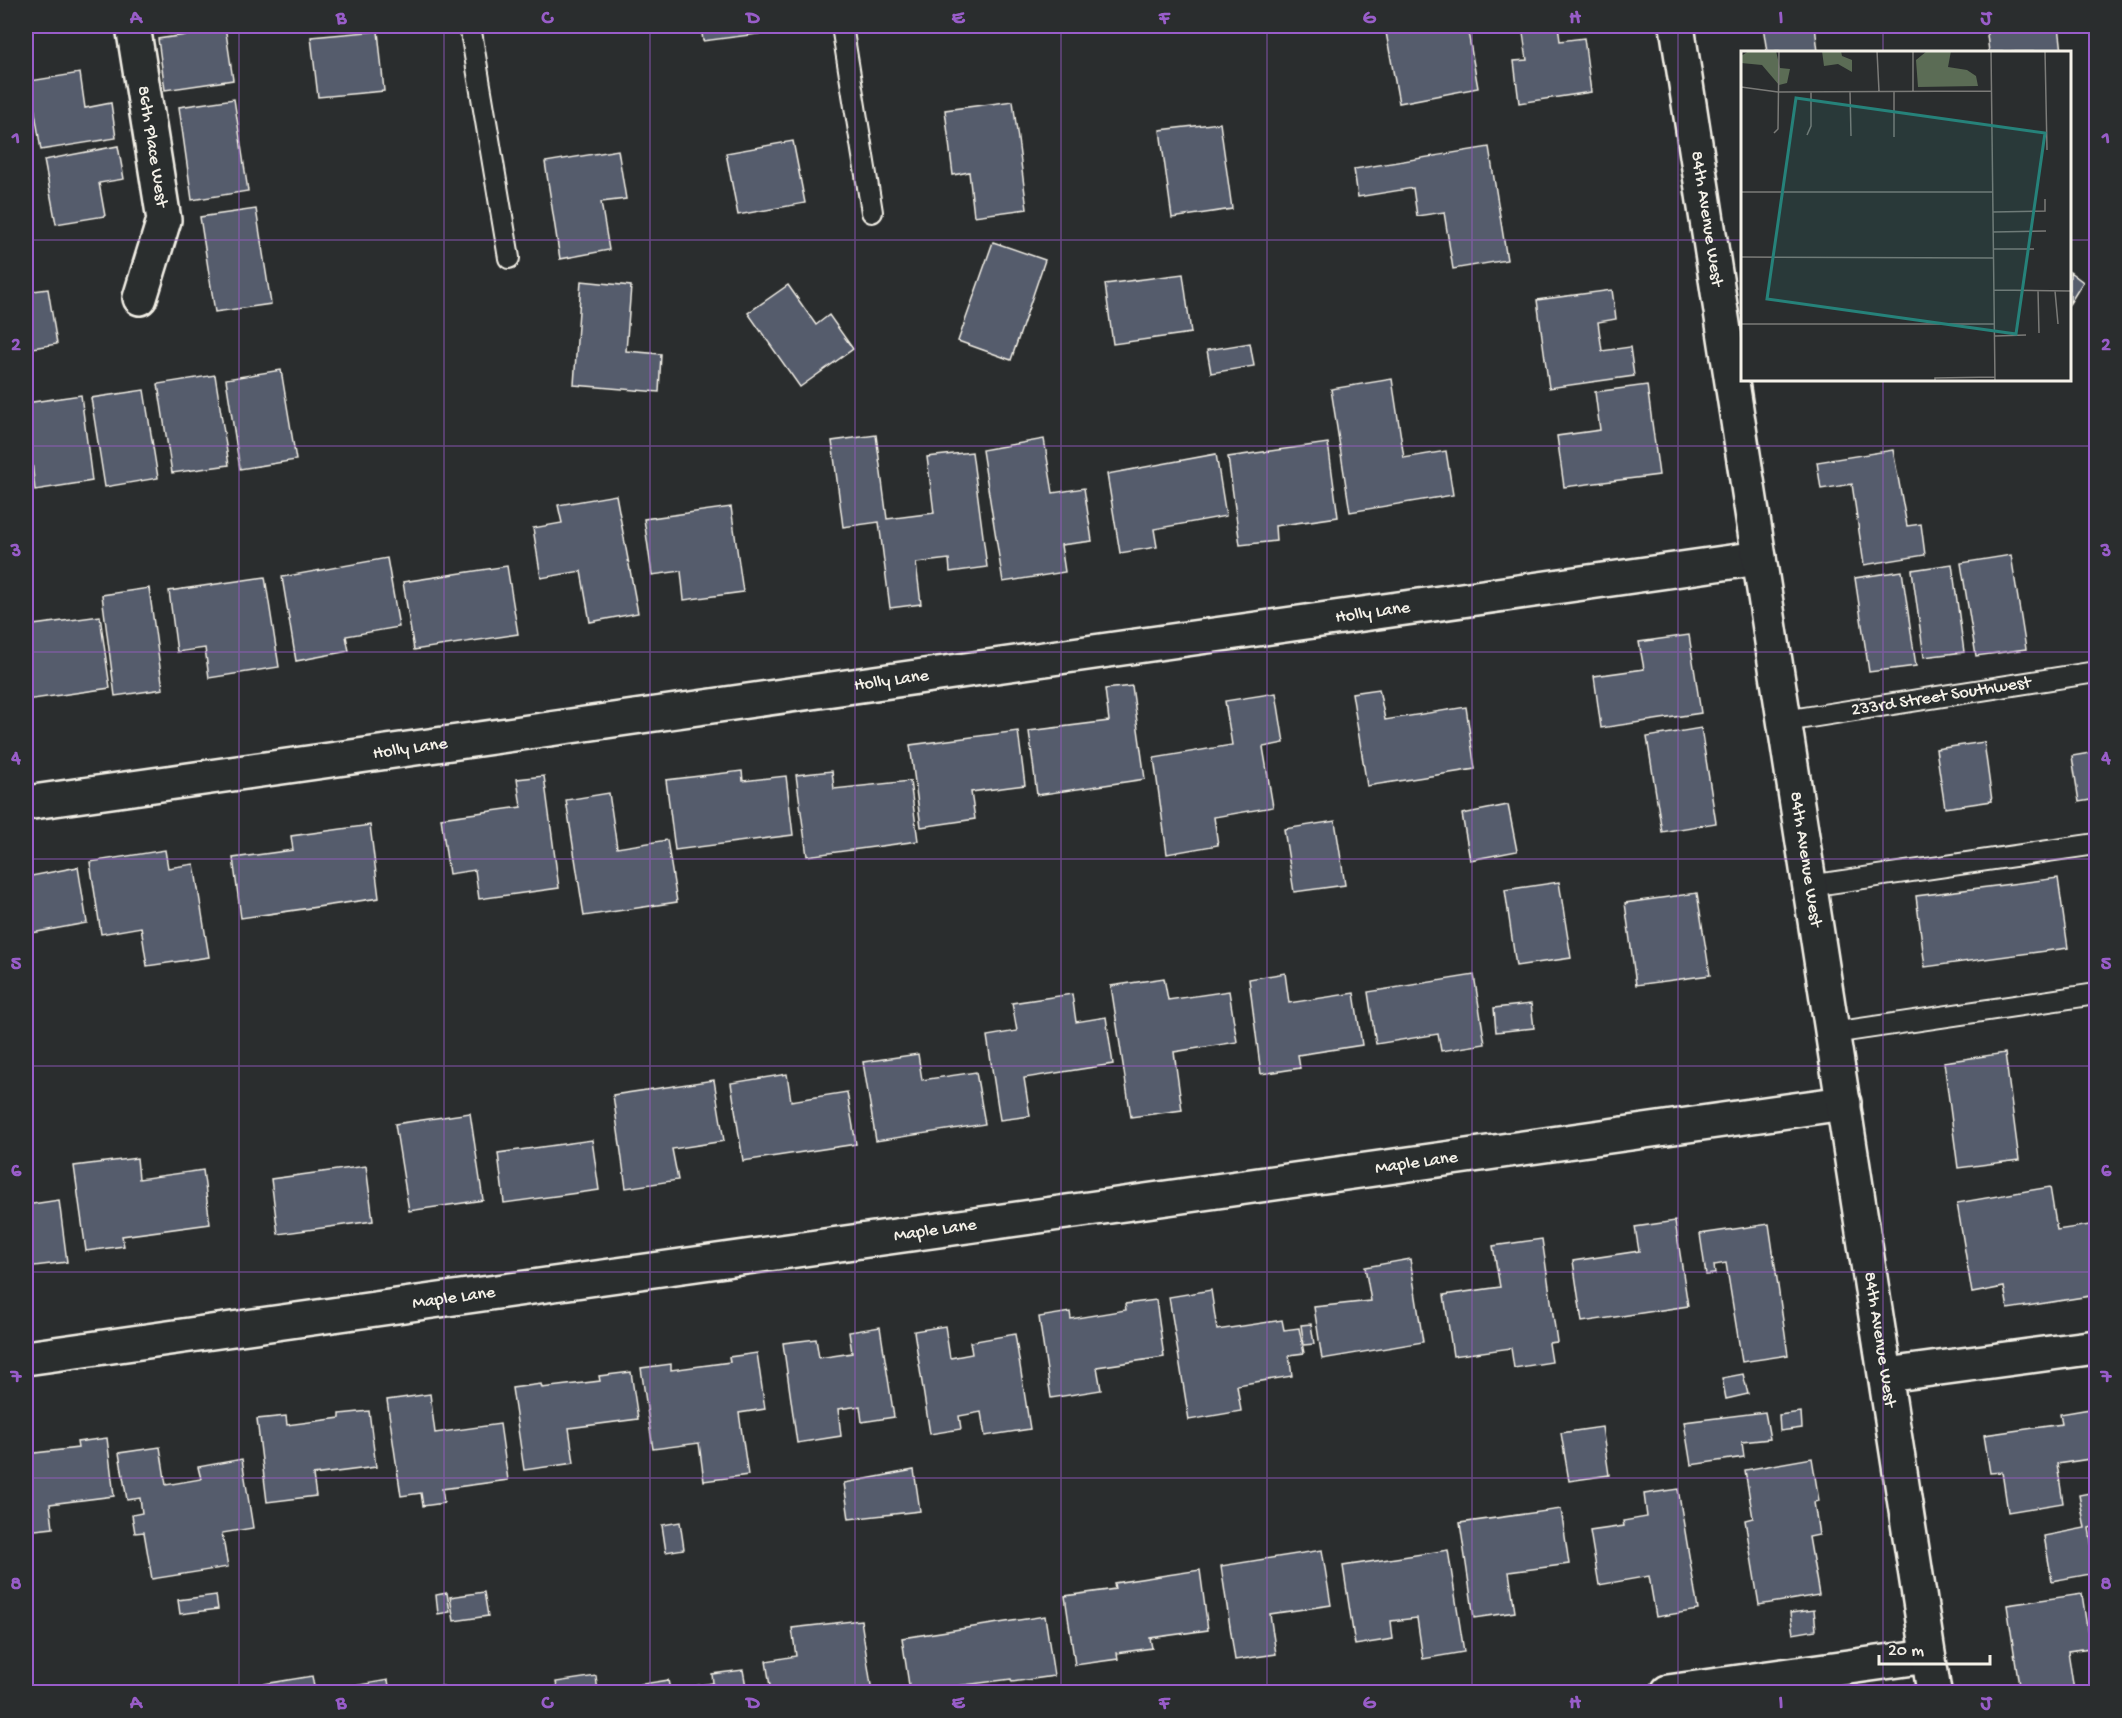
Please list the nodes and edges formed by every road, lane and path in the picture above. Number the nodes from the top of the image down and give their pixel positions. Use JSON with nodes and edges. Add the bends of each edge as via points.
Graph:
{"nodes":[{"id":1,"x":133,"y":26,"type":"edge"},
{"id":2,"x":470,"y":26,"type":"edge"},
{"id":3,"x":842,"y":26,"type":"edge"},
{"id":4,"x":1677,"y":26,"type":"edge"},
{"id":5,"x":872,"y":212,"type":"dead end"},
{"id":6,"x":509,"y":258,"type":"dead end"},
{"id":7,"x":140,"y":298,"type":"dead end"},
{"id":8,"x":1759,"y":558,"type":"junction"},
{"id":9,"x":2097,"y":672,"type":"edge"},
{"id":10,"x":1785,"y":722,"type":"junction"},
{"id":11,"x":26,"y":803,"type":"edge"},
{"id":12,"x":2097,"y":844,"type":"edge"},
{"id":13,"x":1809,"y":886,"type":"junction"},
{"id":14,"x":2097,"y":994,"type":"edge"},
{"id":15,"x":1833,"y":1033,"type":"junction"},
{"id":16,"x":1844,"y":1103,"type":"junction"},
{"id":17,"x":2097,"y":1347,"type":"edge"},
{"id":18,"x":26,"y":1358,"type":"edge"},
{"id":19,"x":1887,"y":1375,"type":"junction"},
{"id":20,"x":1928,"y":1656,"type":"junction"},
{"id":21,"x":1668,"y":1692,"type":"edge"},
{"id":22,"x":1934,"y":1692,"type":"edge"}],
"edges":[{"from":1,"to":7,"type":"street","name":"86th Place West","via":[[164,220]]},
{"from":2,"to":6,"type":"lane"},
{"from":3,"to":5,"type":"lane"},
{"from":4,"to":8,"type":"street","name":"84th Avenue West"},
{"from":8,"to":10,"type":"street","name":"84th Avenue West"},
{"from":8,"to":11,"type":"street","name":"Holly Lane"},
{"from":9,"to":10,"type":"lane","name":"233rd Street Southwest"},
{"from":10,"to":13,"type":"street","name":"84th Avenue West"},
{"from":12,"to":13,"type":"lane"},
{"from":13,"to":15,"type":"street","name":"84th Avenue West"},
{"from":14,"to":15,"type":"lane"},
{"from":15,"to":16,"type":"street","name":"84th Avenue West"},
{"from":16,"to":18,"type":"street","name":"Maple Lane"},
{"from":16,"to":19,"type":"street","name":"84th Avenue West"},
{"from":17,"to":19,"type":"street"},
{"from":19,"to":20,"type":"street","name":"84th Avenue West"},
{"from":20,"to":21,"type":"street"},
{"from":20,"to":22,"type":"street","name":"84th Avenue West"}]}
